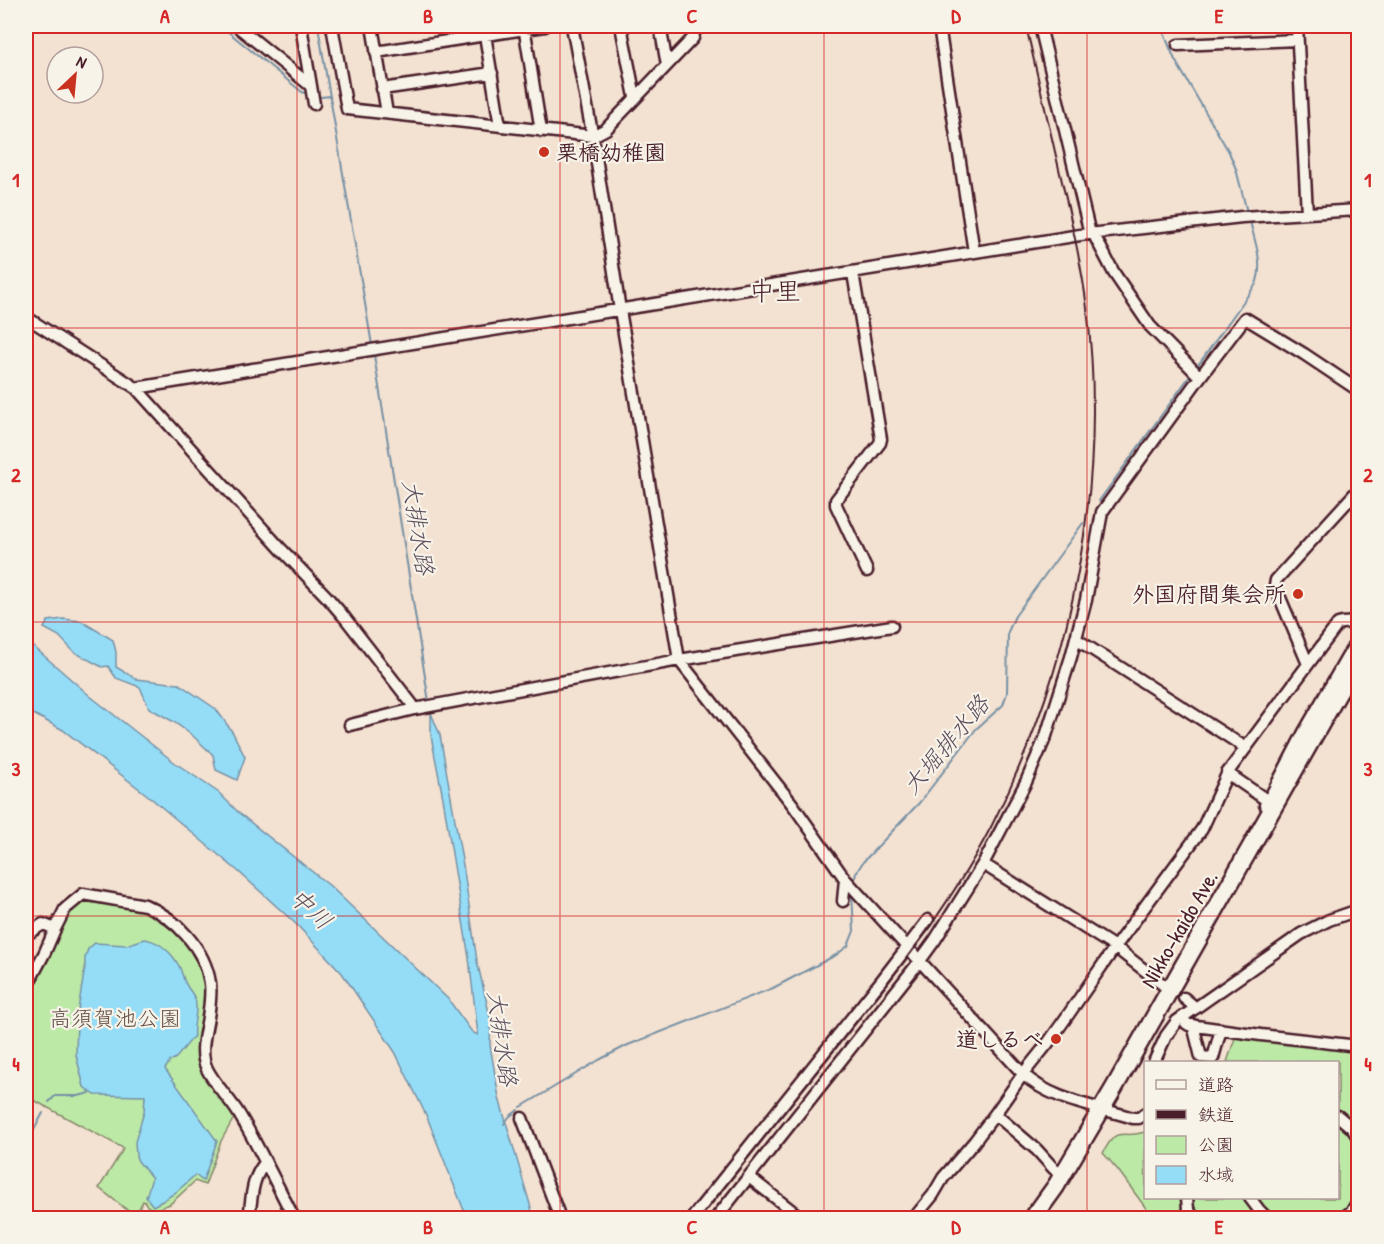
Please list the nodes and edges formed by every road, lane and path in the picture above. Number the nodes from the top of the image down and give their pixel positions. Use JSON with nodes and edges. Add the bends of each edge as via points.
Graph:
{"nodes":[{"id":1,"x":237,"y":26,"type":"edge"},
{"id":2,"x":300,"y":26,"type":"edge"},
{"id":3,"x":332,"y":26,"type":"edge"},
{"id":4,"x":372,"y":26,"type":"edge"},
{"id":5,"x":545,"y":26,"type":"edge"},
{"id":6,"x":572,"y":26,"type":"edge"},
{"id":7,"x":621,"y":26,"type":"edge"},
{"id":8,"x":660,"y":26,"type":"edge"},
{"id":9,"x":696,"y":26,"type":"edge"},
{"id":10,"x":939,"y":26,"type":"edge"},
{"id":11,"x":1040,"y":26,"type":"edge"},
{"id":12,"x":1297,"y":26,"type":"edge"},
{"id":13,"x":525,"y":27,"type":"edge"},
{"id":14,"x":485,"y":35,"type":"junction"},
{"id":15,"x":1298,"y":40,"type":"junction"},
{"id":16,"x":1178,"y":45,"type":"dead end"},
{"id":17,"x":376,"y":52,"type":"junction"},
{"id":18,"x":666,"y":64,"type":"junction"},
{"id":19,"x":492,"y":73,"type":"junction"},
{"id":20,"x":311,"y":86,"type":"junction"},
{"id":21,"x":382,"y":89,"type":"junction"},
{"id":22,"x":635,"y":97,"type":"junction"},
{"id":23,"x":314,"y":104,"type":"dead end"},
{"id":24,"x":387,"y":113,"type":"junction"},
{"id":25,"x":500,"y":126,"type":"junction"},
{"id":26,"x":541,"y":131,"type":"junction"},
{"id":27,"x":592,"y":136,"type":"junction"},
{"id":28,"x":1359,"y":210,"type":"edge"},
{"id":29,"x":1307,"y":213,"type":"junction"},
{"id":30,"x":1092,"y":234,"type":"junction"},
{"id":31,"x":974,"y":252,"type":"junction"},
{"id":32,"x":853,"y":273,"type":"junction"},
{"id":33,"x":620,"y":310,"type":"junction"},
{"id":34,"x":26,"y":317,"type":"edge"},
{"id":35,"x":1200,"y":377,"type":"junction"},
{"id":36,"x":136,"y":388,"type":"junction"},
{"id":37,"x":1359,"y":390,"type":"edge"},
{"id":38,"x":1359,"y":490,"type":"edge"},
{"id":39,"x":867,"y":571,"type":"dead end"},
{"id":40,"x":1359,"y":622,"type":"edge"},
{"id":41,"x":892,"y":626,"type":"dead end"},
{"id":42,"x":1359,"y":638,"type":"edge"},
{"id":43,"x":1076,"y":639,"type":"junction"},
{"id":44,"x":1359,"y":658,"type":"edge"},
{"id":45,"x":679,"y":660,"type":"junction"},
{"id":46,"x":1308,"y":664,"type":"junction"},
{"id":47,"x":1359,"y":674,"type":"edge"},
{"id":48,"x":417,"y":708,"type":"junction"},
{"id":49,"x":350,"y":725,"type":"dead end"},
{"id":50,"x":1246,"y":748,"type":"junction"},
{"id":51,"x":1227,"y":773,"type":"junction"},
{"id":52,"x":1268,"y":801,"type":"junction"},
{"id":53,"x":983,"y":864,"type":"junction"},
{"id":54,"x":1241,"y":865,"type":"junction"},
{"id":55,"x":844,"y":879,"type":"junction"},
{"id":56,"x":843,"y":901,"type":"dead end"},
{"id":57,"x":1359,"y":910,"type":"edge"},
{"id":58,"x":928,"y":920,"type":"dead end"},
{"id":59,"x":55,"y":929,"type":"junction"},
{"id":60,"x":26,"y":935,"type":"edge"},
{"id":61,"x":1115,"y":946,"type":"junction"},
{"id":62,"x":907,"y":947,"type":"junction"},
{"id":63,"x":919,"y":962,"type":"junction"},
{"id":64,"x":1166,"y":987,"type":"dead end"},
{"id":65,"x":26,"y":988,"type":"edge"},
{"id":66,"x":1184,"y":998,"type":"dead end"},
{"id":67,"x":1196,"y":1008,"type":"junction"},
{"id":68,"x":1183,"y":1017,"type":"junction"},
{"id":69,"x":1193,"y":1025,"type":"junction"},
{"id":70,"x":1221,"y":1029,"type":"junction"},
{"id":71,"x":1359,"y":1046,"type":"edge"},
{"id":72,"x":1154,"y":1061,"type":"edge"},
{"id":73,"x":1023,"y":1074,"type":"junction"},
{"id":74,"x":1108,"y":1110,"type":"junction"},
{"id":75,"x":995,"y":1114,"type":"junction"},
{"id":76,"x":1144,"y":1114,"type":"edge"},
{"id":77,"x":1339,"y":1117,"type":"edge"},
{"id":78,"x":522,"y":1118,"type":"dead end"},
{"id":79,"x":1359,"y":1137,"type":"edge"},
{"id":80,"x":265,"y":1163,"type":"junction"},
{"id":81,"x":1054,"y":1169,"type":"dead end"},
{"id":82,"x":749,"y":1176,"type":"junction"},
{"id":83,"x":1187,"y":1199,"type":"edge"},
{"id":84,"x":1251,"y":1199,"type":"edge"},
{"id":85,"x":1359,"y":1201,"type":"edge"},
{"id":86,"x":249,"y":1218,"type":"edge"},
{"id":87,"x":294,"y":1218,"type":"edge"},
{"id":88,"x":560,"y":1218,"type":"edge"},
{"id":89,"x":692,"y":1218,"type":"edge"},
{"id":90,"x":716,"y":1218,"type":"edge"},
{"id":91,"x":801,"y":1218,"type":"edge"},
{"id":92,"x":915,"y":1218,"type":"edge"},
{"id":93,"x":1033,"y":1218,"type":"edge"},
{"id":94,"x":1045,"y":1218,"type":"edge"},
{"id":95,"x":1194,"y":1218,"type":"edge"},
{"id":96,"x":1268,"y":1218,"type":"edge"},
{"id":97,"x":1343,"y":1218,"type":"edge"}],
"edges":[{"from":1,"to":20,"type":"street"},
{"from":2,"to":20,"type":"street"},
{"from":3,"to":24,"type":"street","via":[[347,109]]},
{"from":4,"to":17,"type":"street"},
{"from":5,"to":13,"type":"street"},
{"from":6,"to":27,"type":"street"},
{"from":7,"to":22,"type":"street"},
{"from":8,"to":18,"type":"street"},
{"from":9,"to":18,"type":"street","via":[[693,38]]},
{"from":10,"to":31,"type":"street"},
{"from":11,"to":30,"type":"street"},
{"from":12,"to":15,"type":"street"},
{"from":13,"to":14,"type":"street"},
{"from":13,"to":26,"type":"street"},
{"from":14,"to":17,"type":"street"},
{"from":14,"to":19,"type":"street"},
{"from":15,"to":16,"type":"street"},
{"from":15,"to":29,"type":"street"},
{"from":17,"to":21,"type":"street"},
{"from":18,"to":22,"type":"street"},
{"from":19,"to":21,"type":"street"},
{"from":19,"to":25,"type":"street"},
{"from":20,"to":23,"type":"street"},
{"from":21,"to":24,"type":"street"},
{"from":22,"to":27,"type":"street","via":[[606,129]]},
{"from":24,"to":25,"type":"street"},
{"from":25,"to":26,"type":"street"},
{"from":26,"to":27,"type":"street"},
{"from":27,"to":33,"type":"street"},
{"from":28,"to":29,"type":"street"},
{"from":29,"to":30,"type":"street"},
{"from":30,"to":31,"type":"street"},
{"from":30,"to":35,"type":"street","via":[[1150,326]]},
{"from":31,"to":32,"type":"street"},
{"from":32,"to":33,"type":"street"},
{"from":32,"to":39,"type":"street","via":[[881,439],[836,505]]},
{"from":33,"to":36,"type":"street"},
{"from":33,"to":45,"type":"street"},
{"from":34,"to":36,"type":"street"},
{"from":35,"to":37,"type":"street","via":[[1245,318]]},
{"from":35,"to":43,"type":"street","via":[[1102,512]]},
{"from":36,"to":48,"type":"street","via":[[345,618]]},
{"from":38,"to":46,"type":"street","via":[[1276,580],[1275,586]]},
{"from":40,"to":46,"type":"street","via":[[1338,624]]},
{"from":41,"to":45,"type":"street"},
{"from":42,"to":52,"type":"street"},
{"from":43,"to":50,"type":"street"},
{"from":43,"to":53,"type":"street","via":[[1046,736]]},
{"from":44,"to":54,"type":"highway","name":"Nikko-kaido Ave."},
{"from":45,"to":48,"type":"street"},
{"from":45,"to":55,"type":"street","via":[[793,805]]},
{"from":46,"to":50,"type":"street"},
{"from":47,"to":74,"type":"highway","name":"Nikko-kaido Ave.","via":[[1184,990]]},
{"from":48,"to":49,"type":"street"},
{"from":50,"to":51,"type":"street"},
{"from":51,"to":52,"type":"street"},
{"from":51,"to":61,"type":"street","via":[[1202,829]]},
{"from":52,"to":54,"type":"street","via":[[1237,863]]},
{"from":53,"to":61,"type":"street"},
{"from":53,"to":63,"type":"street"},
{"from":54,"to":74,"type":"highway","name":"Nikko-kaido Ave."},
{"from":55,"to":56,"type":"street"},
{"from":55,"to":62,"type":"street"},
{"from":57,"to":67,"type":"street","via":[[1301,934]]},
{"from":58,"to":62,"type":"street"},
{"from":59,"to":60,"type":"street","via":[[44,924]]},
{"from":59,"to":65,"type":"street"},
{"from":59,"to":80,"type":"street","via":[[65,909],[83,894],[145,905],[167,918],[189,939],[205,966],[210,984],[203,1050],[207,1068],[238,1112]]},
{"from":61,"to":64,"type":"street"},
{"from":61,"to":73,"type":"street"},
{"from":62,"to":63,"type":"street"},
{"from":62,"to":89,"type":"street"},
{"from":63,"to":73,"type":"street"},
{"from":63,"to":82,"type":"street"},
{"from":66,"to":67,"type":"street"},
{"from":67,"to":68,"type":"street"},
{"from":68,"to":69,"type":"street"},
{"from":68,"to":72,"type":"street","via":[[1166,1036]]},
{"from":69,"to":70,"type":"street"},
{"from":69,"to":70,"type":"street","via":[[1201,1057],[1213,1058]]},
{"from":70,"to":71,"type":"street"},
{"from":73,"to":74,"type":"street","via":[[1058,1096]]},
{"from":73,"to":75,"type":"street"},
{"from":74,"to":76,"type":"street","via":[[1133,1118]]},
{"from":74,"to":93,"type":"highway","name":"Nikko-kaido Ave."},
{"from":74,"to":94,"type":"highway","name":"Nikko-kaido Ave."},
{"from":75,"to":81,"type":"street"},
{"from":75,"to":92,"type":"street"},
{"from":77,"to":79,"type":"street"},
{"from":78,"to":88,"type":"street"},
{"from":80,"to":86,"type":"street","via":[[255,1179]]},
{"from":80,"to":87,"type":"street"},
{"from":82,"to":90,"type":"street"},
{"from":82,"to":91,"type":"street"},
{"from":83,"to":95,"type":"street"},
{"from":84,"to":96,"type":"street"},
{"from":85,"to":97,"type":"street"}]}
